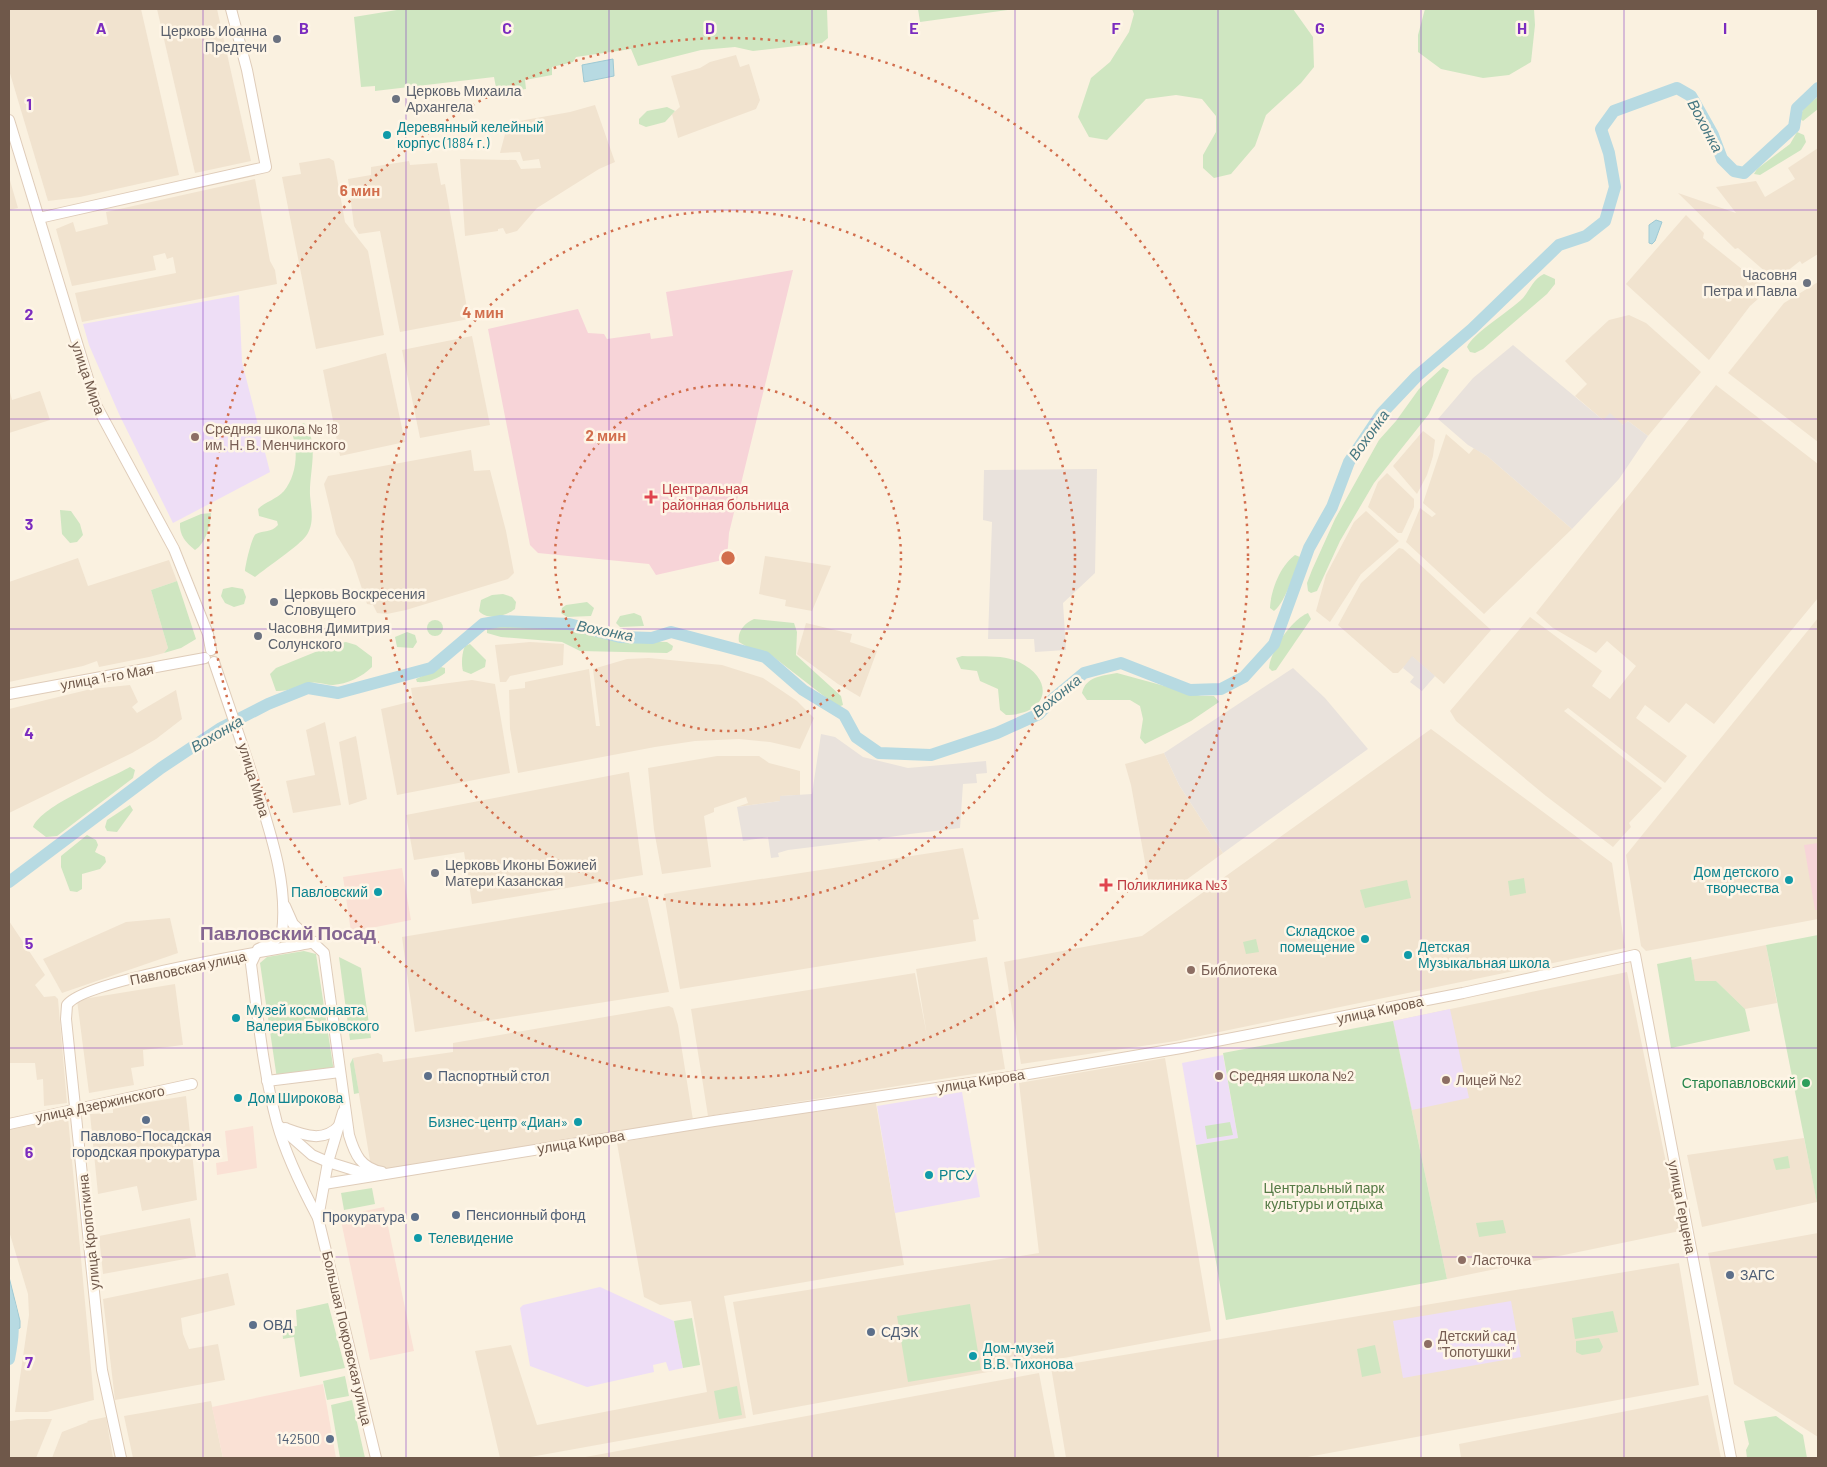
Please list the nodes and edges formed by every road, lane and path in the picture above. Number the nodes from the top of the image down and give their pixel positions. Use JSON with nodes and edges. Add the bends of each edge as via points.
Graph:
{"nodes":[{"id":1,"x":231,"y":9,"type":"edge"},
{"id":2,"x":9,"y":120,"type":"edge"},
{"id":3,"x":39,"y":218,"type":"junction"},
{"id":4,"x":210,"y":657,"type":"junction"},
{"id":5,"x":9,"y":694,"type":"edge"},
{"id":6,"x":283,"y":902,"type":"junction"},
{"id":7,"x":315,"y":942,"type":"junction"},
{"id":8,"x":254,"y":954,"type":"junction"},
{"id":9,"x":1635,"y":955,"type":"joint"},
{"id":10,"x":67,"y":1005,"type":"joint"},
{"id":11,"x":340,"y":1072,"type":"junction"},
{"id":12,"x":267,"y":1081,"type":"junction"},
{"id":13,"x":192,"y":1084,"type":"dead end"},
{"id":14,"x":75,"y":1109,"type":"junction"},
{"id":15,"x":344,"y":1109,"type":"junction"},
{"id":16,"x":9,"y":1124,"type":"edge"},
{"id":17,"x":277,"y":1125,"type":"junction"},
{"id":18,"x":339,"y":1126,"type":"junction"},
{"id":19,"x":328,"y":1162,"type":"junction"},
{"id":20,"x":391,"y":1173,"type":"junction"},
{"id":21,"x":374,"y":1176,"type":"junction"},
{"id":22,"x":324,"y":1184,"type":"junction"},
{"id":23,"x":318,"y":1218,"type":"junction"},
{"id":24,"x":121,"y":1458,"type":"edge"},
{"id":25,"x":376,"y":1458,"type":"edge"},
{"id":26,"x":1732,"y":1458,"type":"edge"}],
"edges":[{"from":1,"to":3,"type":"street","via":[[266,167]]},
{"from":2,"to":3,"type":"street","name":"улица Мира"},
{"from":3,"to":4,"type":"street","name":"улица Мира","via":[[96,405],[174,549],[208,634]]},
{"from":4,"to":5,"type":"street","name":"улица 1-го Мая"},
{"from":4,"to":6,"type":"street","name":"улица Мира","via":[[227,697],[269,829]]},
{"from":6,"to":7,"type":"street","via":[[293,924]]},
{"from":6,"to":8,"type":"street","via":[[282,933]]},
{"from":7,"to":8,"type":"street","name":"Павловская улица"},
{"from":7,"to":11,"type":"street","via":[[324,953]]},
{"from":8,"to":10,"type":"street","name":"Павловская улица","via":[[134,978],[82,993]]},
{"from":8,"to":12,"type":"street","via":[[251,964]]},
{"from":9,"to":20,"type":"street","name":"улица Кирова","via":[[1463,993],[1175,1049]]},
{"from":9,"to":26,"type":"street","name":"улица Герцена"},
{"from":10,"to":14,"type":"street","name":"улица Кропоткина"},
{"from":11,"to":12,"type":"street"},
{"from":11,"to":15,"type":"street"},
{"from":12,"to":17,"type":"street"},
{"from":13,"to":14,"type":"street","name":"улица Дзержинского"},
{"from":14,"to":16,"type":"street","name":"улица Дзержинского"},
{"from":14,"to":24,"type":"street","name":"улица Кропоткина","via":[[102,1370]]},
{"from":15,"to":18,"type":"street"},
{"from":15,"to":20,"type":"street","via":[[356,1157],[372,1170]]},
{"from":17,"to":18,"type":"street","via":[[308,1137],[333,1133]]},
{"from":17,"to":19,"type":"street","via":[[312,1154]]},
{"from":17,"to":23,"type":"street"},
{"from":18,"to":19,"type":"street"},
{"from":19,"to":21,"type":"street"},
{"from":19,"to":22,"type":"street"},
{"from":20,"to":21,"type":"street","name":"улица Кирова"},
{"from":21,"to":22,"type":"street","name":"улица Кирова"},
{"from":22,"to":23,"type":"street"},
{"from":23,"to":25,"type":"street","name":"Большая Покровская улица"}]}
